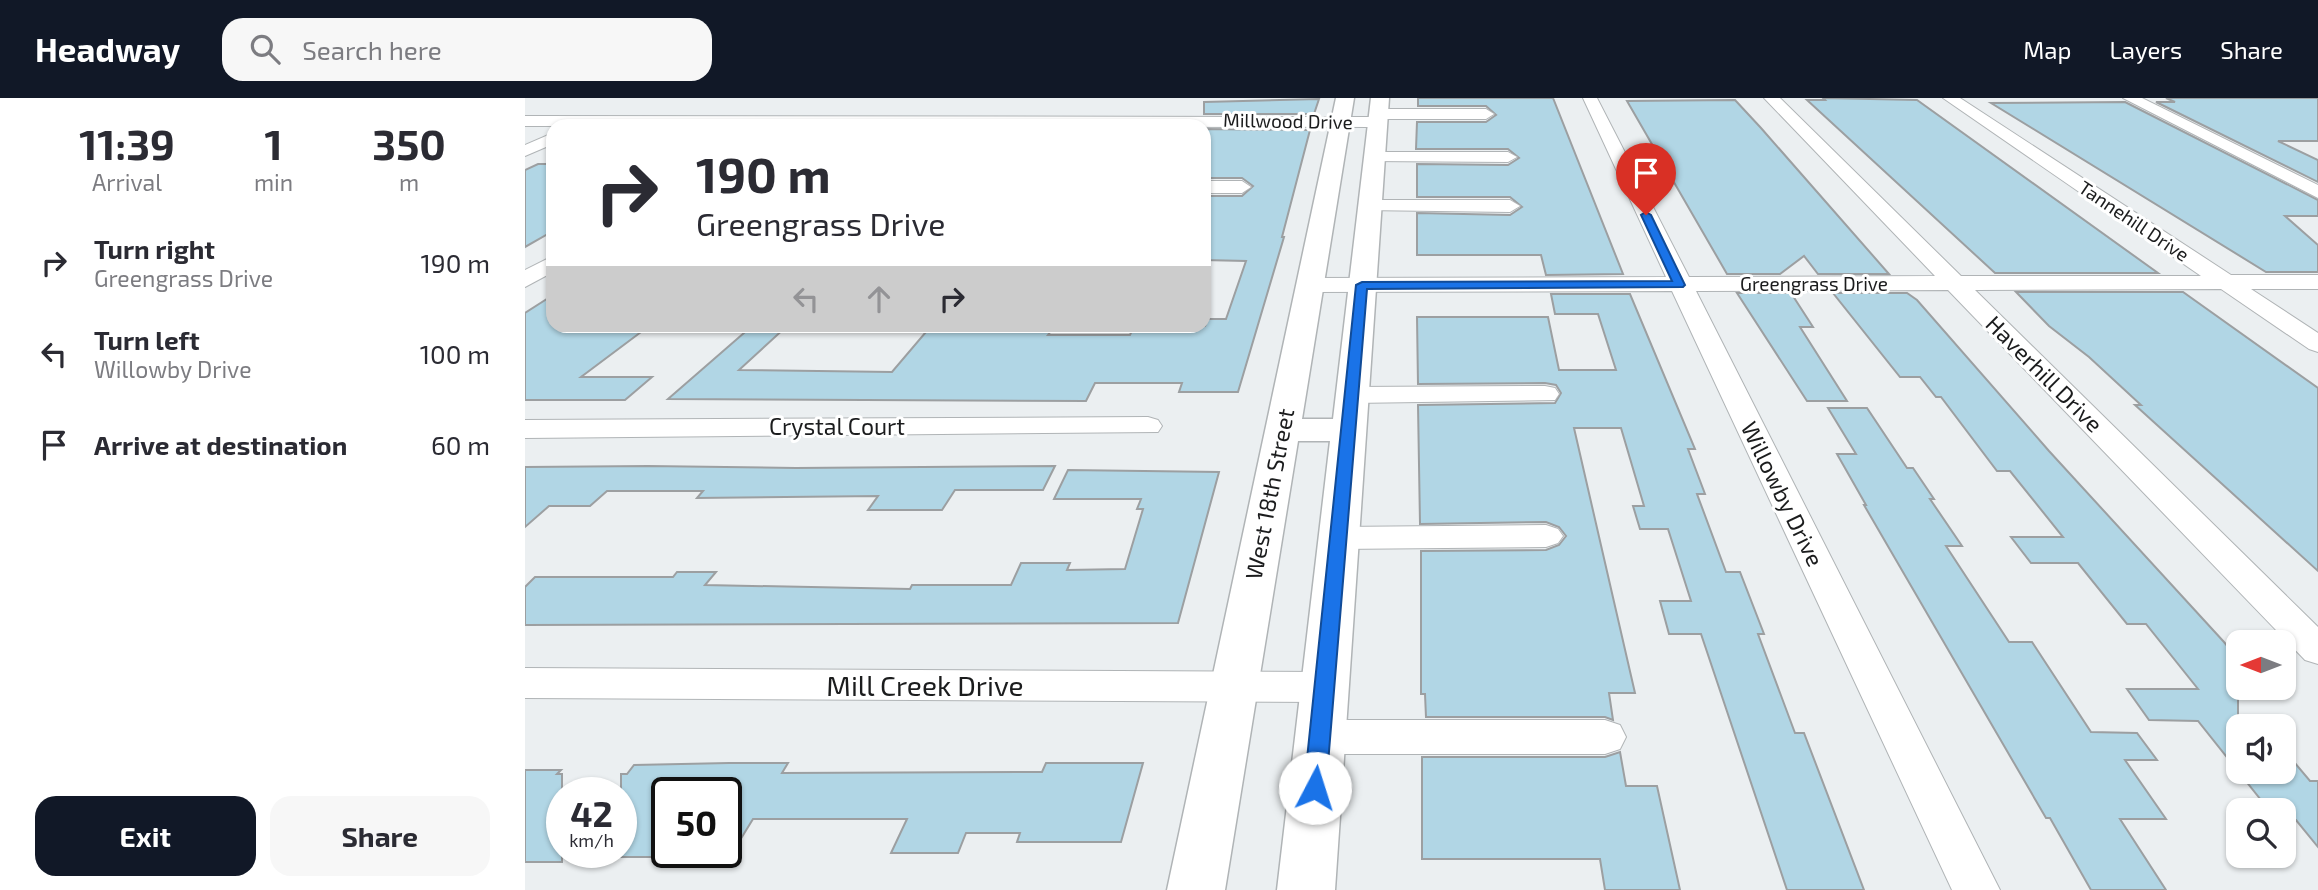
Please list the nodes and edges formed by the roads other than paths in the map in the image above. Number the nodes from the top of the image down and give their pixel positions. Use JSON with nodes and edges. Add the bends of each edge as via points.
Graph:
{"nodes":[{"id":1,"x":1590,"y":98,"type":"edge"},
{"id":2,"x":1771,"y":98,"type":"edge"},
{"id":3,"x":1950,"y":98,"type":"edge"},
{"id":4,"x":2130,"y":98,"type":"edge"},
{"id":5,"x":629,"y":103,"type":"dead end"},
{"id":6,"x":815,"y":104,"type":"dead end"},
{"id":7,"x":1343,"y":110,"type":"edge"},
{"id":8,"x":1379,"y":111,"type":"edge"},
{"id":9,"x":1486,"y":114,"type":"dead end"},
{"id":10,"x":595,"y":119,"type":"edge"},
{"id":11,"x":790,"y":119,"type":"edge"},
{"id":12,"x":955,"y":119,"type":"edge"},
{"id":13,"x":525,"y":121,"type":"edge"},
{"id":14,"x":546,"y":122,"type":"edge"},
{"id":15,"x":546,"y":141,"type":"edge"},
{"id":16,"x":525,"y":151,"type":"edge"},
{"id":17,"x":1375,"y":157,"type":"junction"},
{"id":18,"x":1508,"y":157,"type":"dead end"},
{"id":19,"x":1211,"y":187,"type":"edge"},
{"id":20,"x":1241,"y":187,"type":"dead end"},
{"id":21,"x":2318,"y":192,"type":"edge"},
{"id":22,"x":1370,"y":206,"type":"junction"},
{"id":23,"x":1510,"y":206,"type":"dead end"},
{"id":24,"x":546,"y":268,"type":"edge"},
{"id":25,"x":525,"y":281,"type":"edge"},
{"id":26,"x":546,"y":282,"type":"edge"},
{"id":27,"x":2225,"y":282,"type":"junction"},
{"id":28,"x":2318,"y":282,"type":"edge"},
{"id":29,"x":1954,"y":284,"type":"junction"},
{"id":30,"x":1310,"y":285,"type":"junction"},
{"id":31,"x":1679,"y":285,"type":"junction"},
{"id":32,"x":1390,"y":294,"type":"junction"},
{"id":33,"x":2318,"y":344,"type":"edge"},
{"id":34,"x":1545,"y":394,"type":"dead end"},
{"id":35,"x":1352,"y":395,"type":"junction"},
{"id":36,"x":1148,"y":426,"type":"dead end"},
{"id":37,"x":525,"y":429,"type":"edge"},
{"id":38,"x":1282,"y":430,"type":"junction"},
{"id":39,"x":1349,"y":430,"type":"junction"},
{"id":40,"x":1546,"y":536,"type":"dead end"},
{"id":41,"x":1338,"y":538,"type":"junction"},
{"id":42,"x":2318,"y":650,"type":"edge"},
{"id":43,"x":525,"y":683,"type":"edge"},
{"id":44,"x":1234,"y":688,"type":"junction"},
{"id":45,"x":1322,"y":712,"type":"junction"},
{"id":46,"x":1605,"y":737,"type":"dead end"},
{"id":47,"x":1196,"y":890,"type":"edge"},
{"id":48,"x":1306,"y":890,"type":"edge"},
{"id":49,"x":1976,"y":890,"type":"edge"}],
"edges":[{"from":1,"to":31,"type":"street","name":"Willowby Drive"},
{"from":2,"to":29,"type":"street","name":"Haverhill Drive"},
{"from":3,"to":27,"type":"street","name":"Tannehill Drive"},
{"from":4,"to":21,"type":"street"},
{"from":5,"to":10,"type":"street"},
{"from":6,"to":11,"type":"street"},
{"from":7,"to":8,"type":"street","name":"Millwood Drive"},
{"from":7,"to":12,"type":"street","name":"Millwood Drive"},
{"from":7,"to":30,"type":"main road","name":"West 18th Street"},
{"from":8,"to":9,"type":"street","name":"Millwood Drive"},
{"from":8,"to":17,"type":"main road"},
{"from":13,"to":14,"type":"street","name":"Millwood Drive"},
{"from":15,"to":16,"type":"street"},
{"from":17,"to":18,"type":"street"},
{"from":17,"to":22,"type":"main road"},
{"from":19,"to":20,"type":"street"},
{"from":22,"to":23,"type":"street"},
{"from":22,"to":32,"type":"main road"},
{"from":24,"to":25,"type":"street"},
{"from":25,"to":26,"type":"street"},
{"from":27,"to":28,"type":"street","name":"Greengrass Drive"},
{"from":27,"to":29,"type":"street","name":"Greengrass Drive"},
{"from":27,"to":33,"type":"street","name":"Tannehill Drive"},
{"from":29,"to":31,"type":"street","name":"Greengrass Drive"},
{"from":29,"to":42,"type":"street","name":"Haverhill Drive"},
{"from":30,"to":32,"type":"street"},
{"from":30,"to":38,"type":"main road","name":"West 18th Street"},
{"from":31,"to":32,"type":"street","name":"Greengrass Drive","via":[[1524,297]]},
{"from":31,"to":49,"type":"street","name":"Willowby Drive"},
{"from":32,"to":35,"type":"main road"},
{"from":34,"to":35,"type":"street"},
{"from":35,"to":39,"type":"main road"},
{"from":36,"to":37,"type":"street","name":"Crystal Court"},
{"from":38,"to":39,"type":"main road"},
{"from":38,"to":44,"type":"main road","name":"West 18th Street"},
{"from":39,"to":41,"type":"main road"},
{"from":40,"to":41,"type":"street"},
{"from":41,"to":45,"type":"main road"},
{"from":43,"to":44,"type":"street","name":"Mill Creek Drive"},
{"from":44,"to":45,"type":"street","name":"Mill Creek Drive"},
{"from":44,"to":47,"type":"main road","name":"West 18th Street"},
{"from":45,"to":46,"type":"street","name":"Mill Creek Drive"},
{"from":45,"to":48,"type":"main road"}]}
